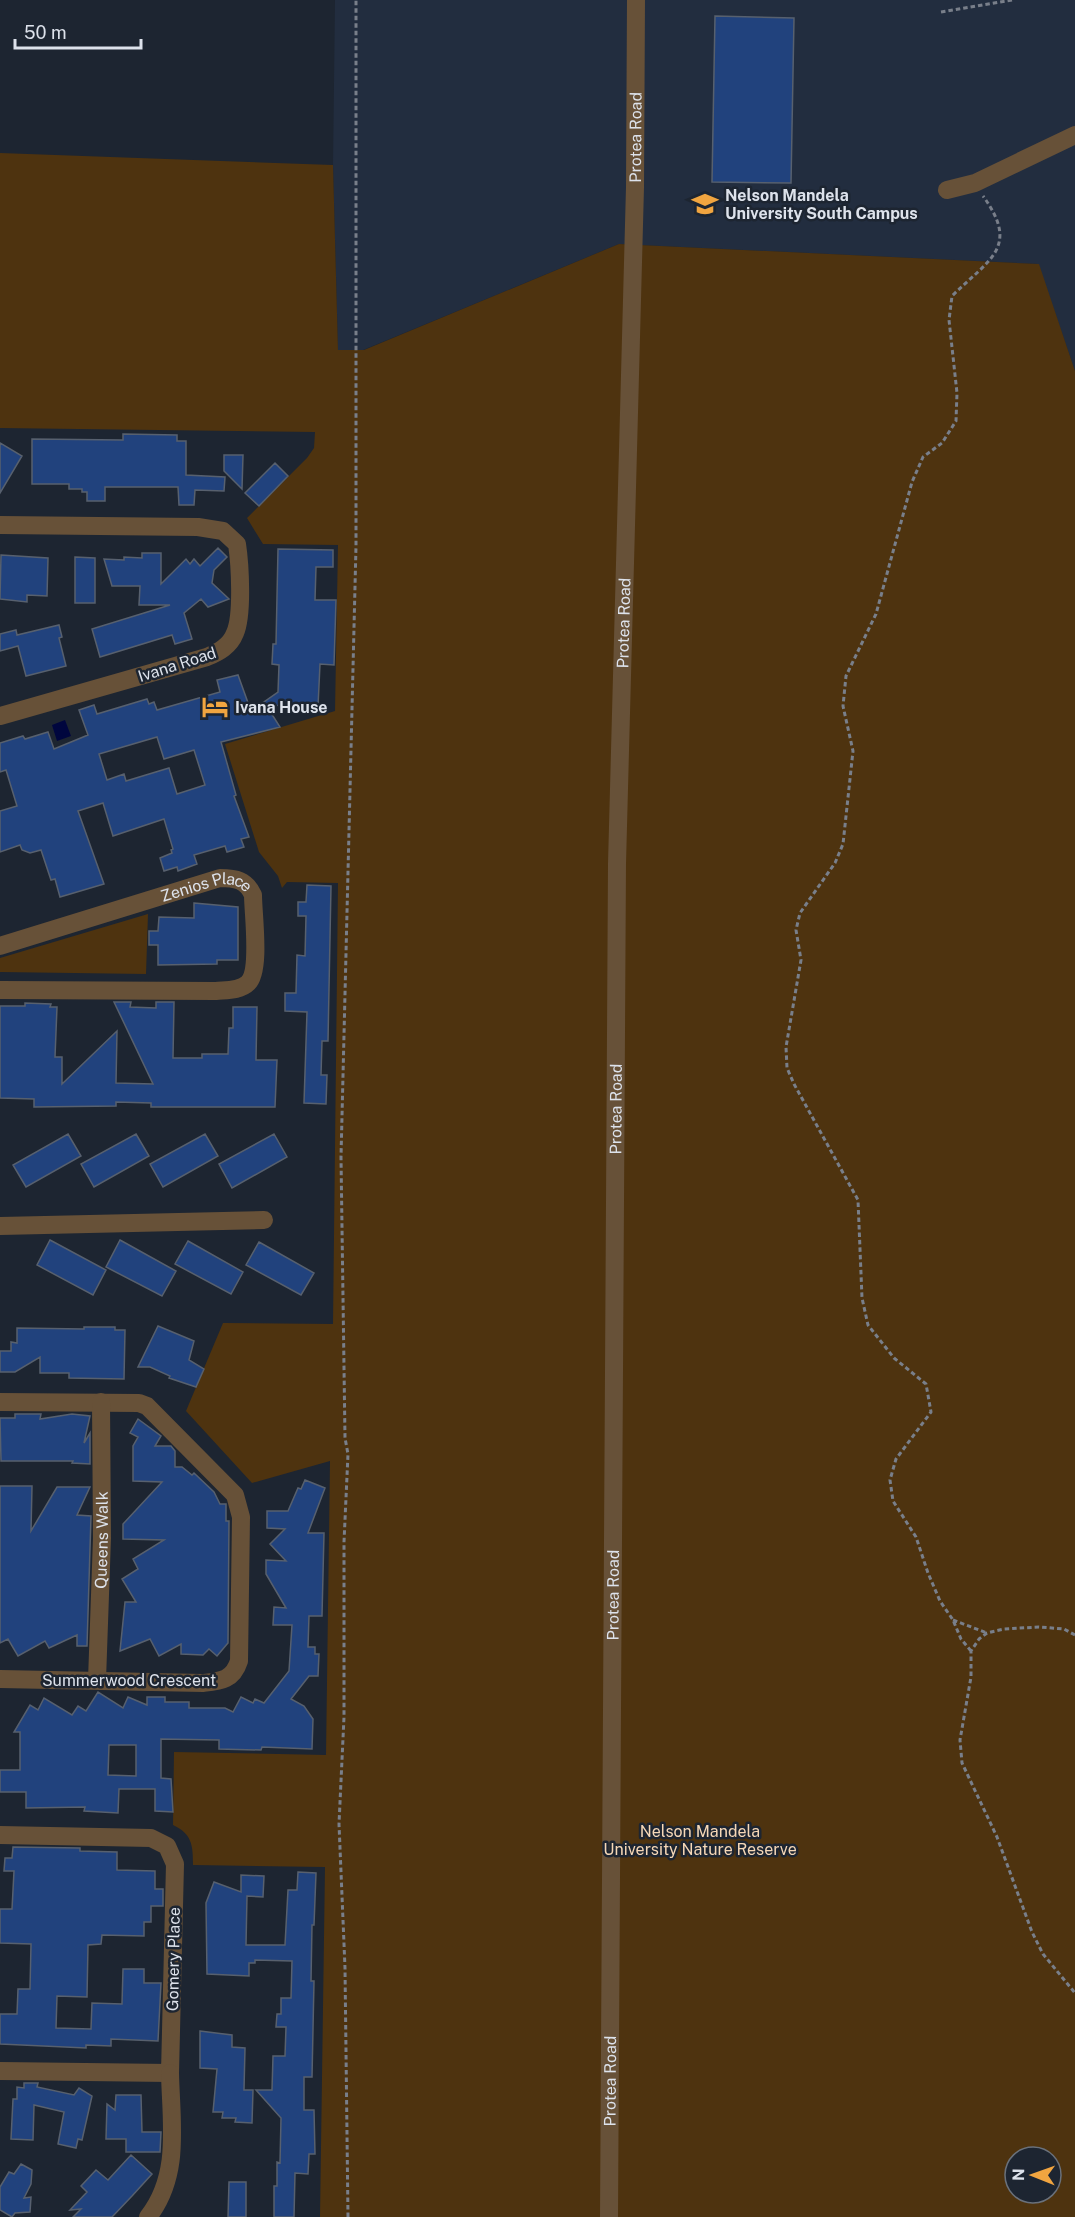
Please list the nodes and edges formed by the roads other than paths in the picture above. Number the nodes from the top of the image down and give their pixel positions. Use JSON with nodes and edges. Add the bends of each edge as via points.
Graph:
{"nodes":[{"id":1,"x":636,"y":0,"type":"edge"},
{"id":2,"x":1075,"y":135,"type":"edge"},
{"id":3,"x":947,"y":190,"type":"dead end"},
{"id":4,"x":0,"y":525,"type":"edge"},
{"id":5,"x":0,"y":716,"type":"edge"},
{"id":6,"x":0,"y":946,"type":"edge"},
{"id":7,"x":0,"y":990,"type":"edge"},
{"id":8,"x":264,"y":1220,"type":"dead end"},
{"id":9,"x":0,"y":1226,"type":"edge"},
{"id":10,"x":0,"y":1402,"type":"edge"},
{"id":11,"x":101,"y":1402,"type":"junction"},
{"id":12,"x":0,"y":1679,"type":"edge"},
{"id":13,"x":97,"y":1680,"type":"junction"},
{"id":14,"x":0,"y":1835,"type":"edge"},
{"id":15,"x":0,"y":2071,"type":"edge"},
{"id":16,"x":170,"y":2073,"type":"junction"},
{"id":17,"x":152,"y":2216,"type":"edge"},
{"id":18,"x":609,"y":2217,"type":"edge"}],
"edges":[{"from":1,"to":18,"type":"street","name":"Protea Road","via":[[618,864]]},
{"from":2,"to":3,"type":"street","via":[[975,183]]},
{"from":4,"to":5,"type":"street","name":"Ivana Road","via":[[198,527],[223,531],[237,544],[238,612],[236,632],[227,646],[207,657]]},
{"from":6,"to":7,"type":"street","name":"Zenios Place","via":[[220,878],[241,880],[253,895],[255,971],[241,988]]},
{"from":8,"to":9,"type":"street"},
{"from":10,"to":11,"type":"street","name":"Summerwood Crescent"},
{"from":11,"to":13,"type":"street","name":"Queens Walk"},
{"from":11,"to":13,"type":"street","name":"Summerwood Crescent","via":[[140,1403],[155,1411],[235,1495],[241,1516],[239,1661],[236,1672],[219,1681]]},
{"from":12,"to":13,"type":"street","name":"Summerwood Crescent"},
{"from":14,"to":16,"type":"street","name":"Gomery Place","via":[[138,1836],[161,1842],[169,1849],[175,1864]]},
{"from":15,"to":16,"type":"street"},
{"from":16,"to":17,"type":"street","name":"Gomery Place","via":[[171,2169]]}]}
